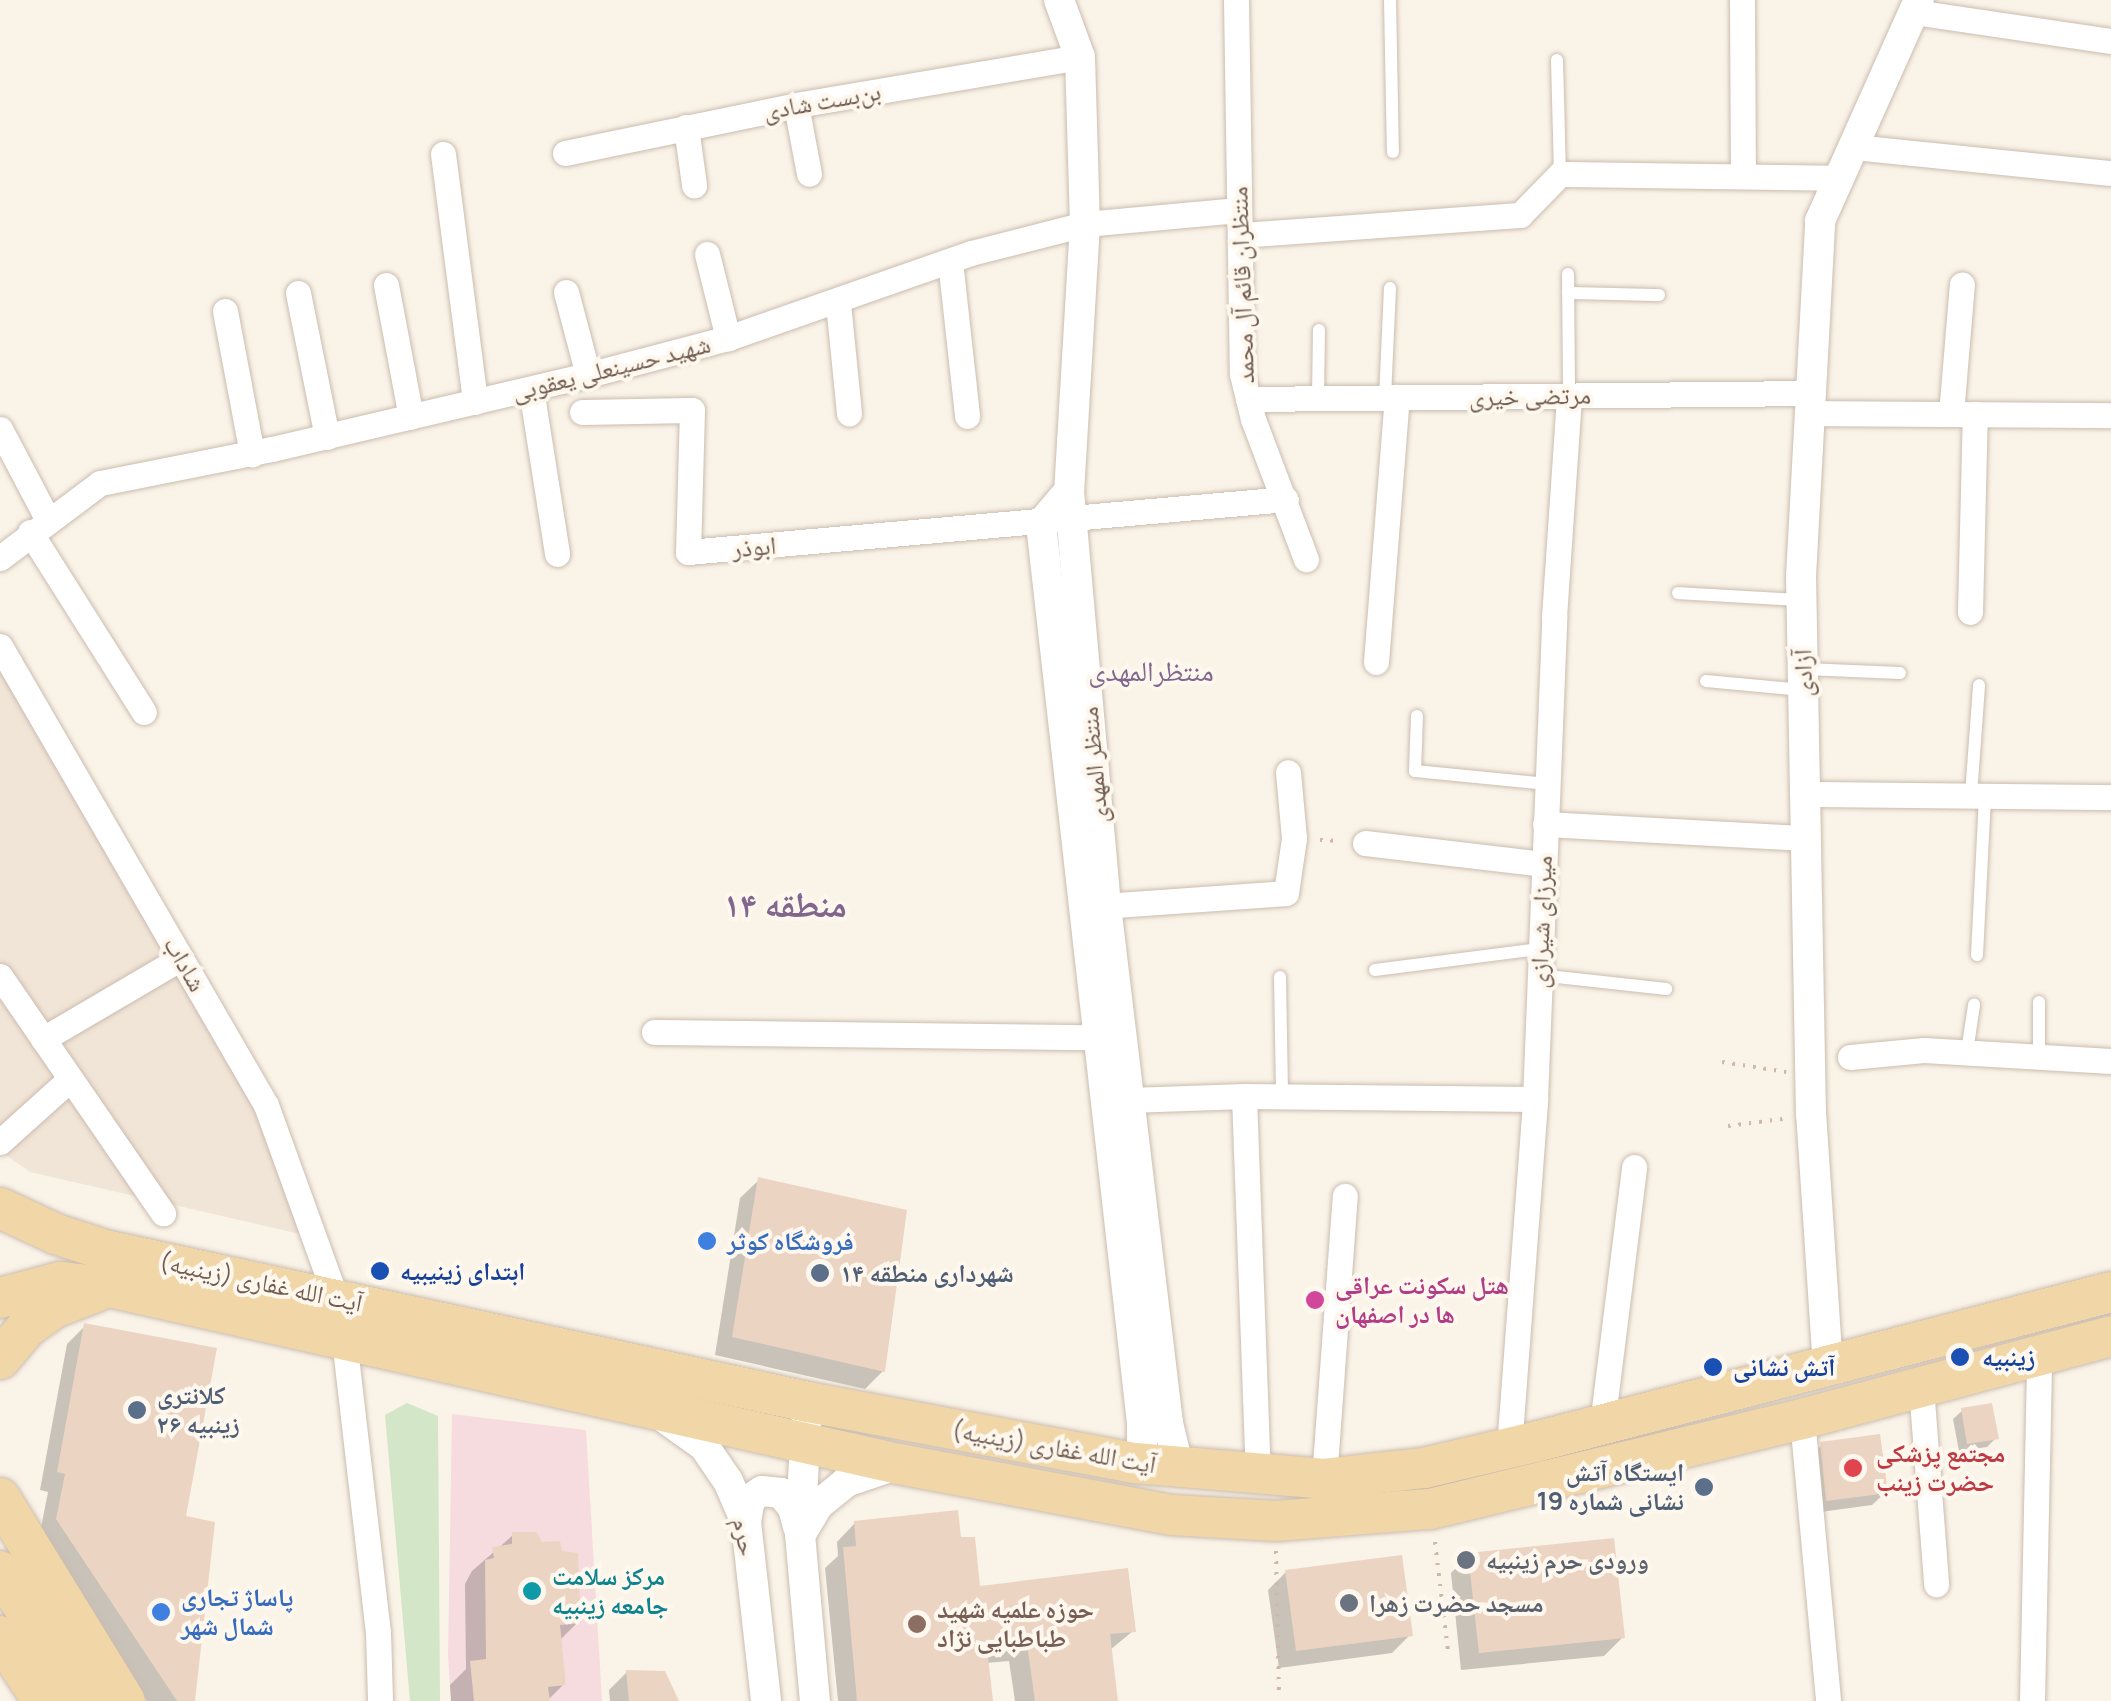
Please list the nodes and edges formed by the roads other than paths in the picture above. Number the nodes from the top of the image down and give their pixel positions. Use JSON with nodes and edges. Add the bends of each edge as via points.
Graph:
{"nodes":[{"id":1,"x":1059,"y":0,"type":"edge"},
{"id":2,"x":1236,"y":0,"type":"edge"},
{"id":3,"x":1390,"y":0,"type":"edge"},
{"id":4,"x":1742,"y":0,"type":"edge"},
{"id":5,"x":1916,"y":6,"type":"edge"},
{"id":6,"x":2111,"y":41,"type":"edge"},
{"id":7,"x":1080,"y":58,"type":"junction"},
{"id":8,"x":1557,"y":60,"type":"dead end"},
{"id":9,"x":796,"y":105,"type":"junction"},
{"id":10,"x":686,"y":127,"type":"junction"},
{"id":11,"x":1854,"y":147,"type":"junction"},
{"id":12,"x":1393,"y":152,"type":"dead end"},
{"id":13,"x":565,"y":153,"type":"dead end"},
{"id":14,"x":443,"y":154,"type":"dead end"},
{"id":15,"x":2111,"y":173,"type":"edge"},
{"id":16,"x":809,"y":174,"type":"dead end"},
{"id":17,"x":1560,"y":174,"type":"junction"},
{"id":18,"x":1742,"y":175,"type":"junction"},
{"id":19,"x":1838,"y":178,"type":"junction"},
{"id":20,"x":694,"y":185,"type":"dead end"},
{"id":21,"x":1240,"y":222,"type":"junction"},
{"id":22,"x":1085,"y":224,"type":"junction"},
{"id":23,"x":707,"y":254,"type":"dead end"},
{"id":24,"x":950,"y":261,"type":"junction"},
{"id":25,"x":1568,"y":274,"type":"dead end"},
{"id":26,"x":1962,"y":284,"type":"dead end"},
{"id":27,"x":386,"y":285,"type":"dead end"},
{"id":28,"x":1390,"y":288,"type":"dead end"},
{"id":29,"x":566,"y":292,"type":"dead end"},
{"id":30,"x":298,"y":293,"type":"dead end"},
{"id":31,"x":1568,"y":293,"type":"junction"},
{"id":32,"x":1659,"y":294,"type":"dead end"},
{"id":33,"x":838,"y":303,"type":"junction"},
{"id":34,"x":226,"y":311,"type":"dead end"},
{"id":35,"x":1319,"y":330,"type":"dead end"},
{"id":36,"x":728,"y":338,"type":"junction"},
{"id":37,"x":588,"y":375,"type":"junction"},
{"id":38,"x":530,"y":389,"type":"junction"},
{"id":39,"x":1570,"y":396,"type":"junction"},
{"id":40,"x":1391,"y":397,"type":"junction"},
{"id":41,"x":1318,"y":398,"type":"junction"},
{"id":42,"x":1248,"y":399,"type":"junction"},
{"id":43,"x":476,"y":402,"type":"junction"},
{"id":44,"x":1811,"y":404,"type":"junction"},
{"id":45,"x":582,"y":412,"type":"dead end"},
{"id":46,"x":849,"y":413,"type":"dead end"},
{"id":47,"x":1963,"y":414,"type":"junction"},
{"id":48,"x":2111,"y":415,"type":"edge"},
{"id":49,"x":967,"y":416,"type":"dead end"},
{"id":50,"x":411,"y":417,"type":"junction"},
{"id":51,"x":0,"y":429,"type":"edge"},
{"id":52,"x":327,"y":436,"type":"junction"},
{"id":53,"x":252,"y":454,"type":"junction"},
{"id":54,"x":1286,"y":499,"type":"junction"},
{"id":55,"x":1061,"y":512,"type":"junction"},
{"id":56,"x":40,"y":526,"type":"junction"},
{"id":57,"x":557,"y":554,"type":"dead end"},
{"id":58,"x":0,"y":558,"type":"edge"},
{"id":59,"x":1306,"y":559,"type":"dead end"},
{"id":60,"x":1678,"y":593,"type":"dead end"},
{"id":61,"x":1801,"y":600,"type":"junction"},
{"id":62,"x":1970,"y":612,"type":"dead end"},
{"id":63,"x":0,"y":646,"type":"edge"},
{"id":64,"x":1376,"y":662,"type":"dead end"},
{"id":65,"x":1900,"y":673,"type":"dead end"},
{"id":66,"x":1803,"y":679,"type":"junction"},
{"id":67,"x":1706,"y":680,"type":"dead end"},
{"id":68,"x":1979,"y":685,"type":"dead end"},
{"id":69,"x":144,"y":712,"type":"dead end"},
{"id":70,"x":1417,"y":716,"type":"dead end"},
{"id":71,"x":1288,"y":772,"type":"dead end"},
{"id":72,"x":1547,"y":784,"type":"junction"},
{"id":73,"x":1805,"y":794,"type":"junction"},
{"id":74,"x":1978,"y":796,"type":"junction"},
{"id":75,"x":2111,"y":797,"type":"edge"},
{"id":76,"x":1545,"y":824,"type":"junction"},
{"id":77,"x":1806,"y":838,"type":"junction"},
{"id":78,"x":1366,"y":844,"type":"road end"},
{"id":79,"x":1543,"y":864,"type":"junction"},
{"id":80,"x":1096,"y":906,"type":"junction"},
{"id":81,"x":1977,"y":955,"type":"dead end"},
{"id":82,"x":180,"y":958,"type":"junction"},
{"id":83,"x":1539,"y":962,"type":"junction"},
{"id":84,"x":1375,"y":970,"type":"dead end"},
{"id":85,"x":1280,"y":977,"type":"dead end"},
{"id":86,"x":1,"y":980,"type":"edge"},
{"id":87,"x":1666,"y":989,"type":"dead end"},
{"id":88,"x":2039,"y":1002,"type":"dead end"},
{"id":89,"x":1974,"y":1006,"type":"dead end"},
{"id":90,"x":654,"y":1032,"type":"dead end"},
{"id":91,"x":1111,"y":1038,"type":"junction"},
{"id":92,"x":43,"y":1039,"type":"junction"},
{"id":93,"x":1966,"y":1052,"type":"junction"},
{"id":94,"x":2039,"y":1056,"type":"junction"},
{"id":95,"x":1850,"y":1057,"type":"dead end"},
{"id":96,"x":2111,"y":1062,"type":"edge"},
{"id":97,"x":70,"y":1079,"type":"junction"},
{"id":98,"x":1244,"y":1096,"type":"junction"},
{"id":99,"x":1282,"y":1096,"type":"junction"},
{"id":100,"x":1534,"y":1099,"type":"junction"},
{"id":101,"x":1129,"y":1100,"type":"junction"},
{"id":102,"x":0,"y":1142,"type":"edge"},
{"id":103,"x":1634,"y":1167,"type":"dead end"},
{"id":104,"x":1345,"y":1196,"type":"dead end"},
{"id":105,"x":163,"y":1213,"type":"dead end"},
{"id":106,"x":5,"y":1216,"type":"edge"},
{"id":107,"x":0,"y":1261,"type":"edge"},
{"id":108,"x":114,"y":1288,"type":"junction"},
{"id":109,"x":16,"y":1293,"type":"edge"},
{"id":110,"x":2095,"y":1296,"type":"edge"},
{"id":111,"x":336,"y":1298,"type":"junction"},
{"id":112,"x":2003,"y":1321,"type":"junction"},
{"id":113,"x":344,"y":1339,"type":"junction"},
{"id":114,"x":2101,"y":1339,"type":"edge"},
{"id":115,"x":0,"y":1360,"type":"edge"},
{"id":116,"x":2026,"y":1360,"type":"junction"},
{"id":117,"x":1828,"y":1368,"type":"junction"},
{"id":118,"x":1921,"y":1387,"type":"junction"},
{"id":119,"x":808,"y":1402,"type":"junction"},
{"id":120,"x":652,"y":1408,"type":"junction"},
{"id":121,"x":1802,"y":1419,"type":"junction"},
{"id":122,"x":1155,"y":1423,"type":"junction"},
{"id":123,"x":1602,"y":1425,"type":"junction"},
{"id":124,"x":803,"y":1444,"type":"junction"},
{"id":125,"x":1509,"y":1448,"type":"junction"},
{"id":126,"x":1135,"y":1463,"type":"junction"},
{"id":127,"x":898,"y":1464,"type":"junction"},
{"id":128,"x":1179,"y":1469,"type":"junction"},
{"id":129,"x":1258,"y":1476,"type":"junction"},
{"id":130,"x":1324,"y":1479,"type":"junction"},
{"id":131,"x":0,"y":1498,"type":"edge"},
{"id":132,"x":746,"y":1522,"type":"junction"},
{"id":133,"x":800,"y":1534,"type":"junction"},
{"id":134,"x":0,"y":1571,"type":"edge"},
{"id":135,"x":1936,"y":1584,"type":"dead end"},
{"id":136,"x":0,"y":1636,"type":"edge"},
{"id":137,"x":0,"y":1677,"type":"edge"},
{"id":138,"x":17,"y":1701,"type":"edge"},
{"id":139,"x":43,"y":1701,"type":"edge"},
{"id":140,"x":86,"y":1701,"type":"edge"},
{"id":141,"x":124,"y":1701,"type":"edge"},
{"id":142,"x":380,"y":1701,"type":"edge"},
{"id":143,"x":766,"y":1701,"type":"edge"},
{"id":144,"x":816,"y":1701,"type":"edge"},
{"id":145,"x":1828,"y":1701,"type":"edge"},
{"id":146,"x":2032,"y":1701,"type":"edge"}],
"edges":[{"from":1,"to":7,"type":"street","name":"منتظر المهدی"},
{"from":2,"to":21,"type":"street","name":"منتظران قائم آل محمد"},
{"from":3,"to":12,"type":"lane"},
{"from":4,"to":18,"type":"street"},
{"from":5,"to":6,"type":"street"},
{"from":5,"to":11,"type":"street","name":"آزادی"},
{"from":7,"to":9,"type":"street","name":"بن‌بست شادی"},
{"from":7,"to":22,"type":"street","name":"منتظر المهدی"},
{"from":8,"to":17,"type":"lane"},
{"from":9,"to":10,"type":"street","name":"بن‌بست شادی"},
{"from":9,"to":16,"type":"street"},
{"from":10,"to":13,"type":"street","name":"بن‌بست شادی"},
{"from":10,"to":20,"type":"street"},
{"from":11,"to":15,"type":"street"},
{"from":11,"to":19,"type":"street","name":"آزادی"},
{"from":14,"to":43,"type":"street"},
{"from":17,"to":18,"type":"street"},
{"from":17,"to":21,"type":"street","name":"شهید حسینعلی یعقوبی","via":[[1520,215]]},
{"from":18,"to":19,"type":"street"},
{"from":19,"to":44,"type":"street","name":"آزادی","via":[[1820,221]]},
{"from":21,"to":22,"type":"street","name":"شهید حسینعلی یعقوبی"},
{"from":21,"to":42,"type":"street","name":"منتظران قائم آل محمد"},
{"from":22,"to":24,"type":"street","name":"شهید حسینعلی یعقوبی"},
{"from":22,"to":55,"type":"street","name":"منتظر المهدی"},
{"from":23,"to":36,"type":"street"},
{"from":24,"to":33,"type":"street","name":"شهید حسینعلی یعقوبی"},
{"from":24,"to":49,"type":"street"},
{"from":25,"to":31,"type":"lane"},
{"from":26,"to":47,"type":"street"},
{"from":27,"to":50,"type":"street"},
{"from":28,"to":40,"type":"lane"},
{"from":29,"to":37,"type":"street"},
{"from":30,"to":52,"type":"street"},
{"from":31,"to":32,"type":"lane"},
{"from":31,"to":39,"type":"lane"},
{"from":33,"to":36,"type":"street","name":"شهید حسینعلی یعقوبی"},
{"from":33,"to":46,"type":"street"},
{"from":34,"to":53,"type":"street"},
{"from":35,"to":41,"type":"lane"},
{"from":36,"to":37,"type":"street","name":"شهید حسینعلی یعقوبی"},
{"from":37,"to":38,"type":"street","name":"شهید حسینعلی یعقوبی"},
{"from":38,"to":43,"type":"street","name":"شهید حسینعلی یعقوبی"},
{"from":38,"to":57,"type":"street"},
{"from":39,"to":40,"type":"street","name":"مرتضی خیری"},
{"from":39,"to":44,"type":"street","name":"مرتضی خیری"},
{"from":39,"to":72,"type":"street","name":"میرزای شیرازی"},
{"from":40,"to":41,"type":"street","name":"مرتضی خیری"},
{"from":40,"to":64,"type":"street"},
{"from":41,"to":42,"type":"street","name":"مرتضی خیری"},
{"from":42,"to":54,"type":"street","name":"منتظران قائم آل محمد"},
{"from":43,"to":50,"type":"street","name":"شهید حسینعلی یعقوبی"},
{"from":44,"to":47,"type":"street","name":"مرتضی خیری"},
{"from":44,"to":61,"type":"street","name":"آزادی"},
{"from":45,"to":55,"type":"street","name":"ابوذر","via":[[692,410],[688,552]]},
{"from":47,"to":48,"type":"street","name":"مرتضی خیری"},
{"from":47,"to":62,"type":"street"},
{"from":50,"to":52,"type":"street","name":"شهید حسینعلی یعقوبی"},
{"from":51,"to":56,"type":"street"},
{"from":52,"to":53,"type":"street","name":"شهید حسینعلی یعقوبی"},
{"from":53,"to":56,"type":"street","name":"شهید حسینعلی یعقوبی","via":[[100,484]]},
{"from":54,"to":55,"type":"street"},
{"from":54,"to":59,"type":"street","name":"منتظران قائم آل محمد"},
{"from":55,"to":80,"type":"street","name":"منتظر المهدی"},
{"from":56,"to":58,"type":"street","name":"شهید حسینعلی یعقوبی"},
{"from":56,"to":69,"type":"street"},
{"from":60,"to":61,"type":"lane"},
{"from":61,"to":66,"type":"street","name":"آزادی"},
{"from":63,"to":82,"type":"street","name":"شاداب"},
{"from":65,"to":66,"type":"lane"},
{"from":66,"to":67,"type":"lane"},
{"from":66,"to":73,"type":"street","name":"آزادی"},
{"from":68,"to":74,"type":"lane"},
{"from":70,"to":72,"type":"lane","via":[[1414,770]]},
{"from":71,"to":80,"type":"street","via":[[1294,838],[1286,894]]},
{"from":72,"to":76,"type":"street","name":"میرزای شیرازی"},
{"from":73,"to":74,"type":"street"},
{"from":73,"to":77,"type":"street","name":"آزادی"},
{"from":74,"to":75,"type":"street"},
{"from":74,"to":81,"type":"lane"},
{"from":76,"to":77,"type":"street"},
{"from":76,"to":79,"type":"street","name":"میرزای شیرازی"},
{"from":77,"to":117,"type":"street","name":"آزادی","via":[[1811,1115]]},
{"from":78,"to":79,"type":"street"},
{"from":79,"to":83,"type":"street","name":"میرزای شیرازی"},
{"from":80,"to":91,"type":"street","name":"منتظر المهدی"},
{"from":82,"to":92,"type":"street"},
{"from":82,"to":111,"type":"street","name":"شاداب","via":[[266,1105]]},
{"from":83,"to":84,"type":"lane"},
{"from":83,"to":87,"type":"lane"},
{"from":83,"to":100,"type":"street","name":"میرزای شیرازی"},
{"from":85,"to":99,"type":"lane"},
{"from":86,"to":92,"type":"street"},
{"from":88,"to":94,"type":"lane"},
{"from":89,"to":93,"type":"lane"},
{"from":90,"to":91,"type":"street"},
{"from":91,"to":101,"type":"street","name":"منتظر المهدی"},
{"from":91,"to":122,"type":"street"},
{"from":92,"to":97,"type":"street"},
{"from":93,"to":94,"type":"street"},
{"from":93,"to":95,"type":"street"},
{"from":94,"to":96,"type":"street"},
{"from":97,"to":102,"type":"street"},
{"from":97,"to":105,"type":"street"},
{"from":98,"to":99,"type":"street"},
{"from":98,"to":101,"type":"street"},
{"from":98,"to":129,"type":"street"},
{"from":99,"to":100,"type":"street"},
{"from":100,"to":125,"type":"street","name":"میرزای شیرازی"},
{"from":101,"to":122,"type":"street","name":"منتظر المهدی"},
{"from":103,"to":123,"type":"street"},
{"from":104,"to":130,"type":"street"},
{"from":106,"to":111,"type":"main road","name":"آیت الله غفاری (زینبیه)","via":[[106,1250]]},
{"from":107,"to":109,"type":"main road"},
{"from":108,"to":109,"type":"main road","name":"آیت الله غفاری (زینبیه)","via":[[60,1282]]},
{"from":108,"to":113,"type":"main road","name":"آیت الله غفاری (زینبیه)"},
{"from":108,"to":115,"type":"main road","via":[[56,1307],[27,1327]]},
{"from":110,"to":112,"type":"main road","name":"آیت الله غفاری (زینبیه)"},
{"from":110,"to":114,"type":"main road"},
{"from":111,"to":119,"type":"main road","name":"آیت الله غفاری (زینبیه)"},
{"from":112,"to":116,"type":"main road"},
{"from":112,"to":117,"type":"main road","name":"آیت الله غفاری (زینبیه)"},
{"from":113,"to":120,"type":"main road","name":"آیت الله غفاری (زینبیه)"},
{"from":113,"to":142,"type":"street"},
{"from":114,"to":116,"type":"main road","name":"آیت الله غفاری (زینبیه)"},
{"from":116,"to":118,"type":"main road","name":"آیت الله غفاری (زینبیه)"},
{"from":116,"to":146,"type":"street"},
{"from":117,"to":123,"type":"main road","name":"آیت الله غفاری (زینبیه)"},
{"from":118,"to":121,"type":"main road","name":"آیت الله غفاری (زینبیه)"},
{"from":118,"to":135,"type":"street"},
{"from":119,"to":124,"type":"street"},
{"from":119,"to":126,"type":"main road","name":"آیت الله غفاری (زینبیه)"},
{"from":120,"to":124,"type":"main road","name":"آیت الله غفاری (زینبیه)"},
{"from":120,"to":132,"type":"street","name":"حرم","via":[[704,1446]]},
{"from":121,"to":127,"type":"main road","name":"آیت الله غفاری (زینبیه)","via":[[1430,1510],[1276,1522],[1172,1515]]},
{"from":121,"to":145,"type":"street"},
{"from":122,"to":126,"type":"street"},
{"from":122,"to":128,"type":"street","name":"منتظر المهدی"},
{"from":123,"to":125,"type":"main road","name":"آیت الله غفاری (زینبیه)"},
{"from":124,"to":127,"type":"main road","name":"آیت الله غفاری (زینبیه)"},
{"from":124,"to":133,"type":"street"},
{"from":125,"to":130,"type":"main road","name":"آیت الله غفاری (زینبیه)","via":[[1424,1468]]},
{"from":126,"to":128,"type":"main road","name":"آیت الله غفاری (زینبیه)"},
{"from":127,"to":133,"type":"street","via":[[846,1482],[818,1506]]},
{"from":128,"to":129,"type":"main road","name":"آیت الله غفاری (زینبیه)"},
{"from":129,"to":130,"type":"main road","name":"آیت الله غفاری (زینبیه)"},
{"from":131,"to":141,"type":"main road"},
{"from":132,"to":133,"type":"street","via":[[750,1499],[782,1493]]},
{"from":132,"to":143,"type":"street","name":"حرم"},
{"from":133,"to":144,"type":"street"},
{"from":134,"to":140,"type":"main road"},
{"from":136,"to":139,"type":"main road"},
{"from":137,"to":138,"type":"main road"}]}
